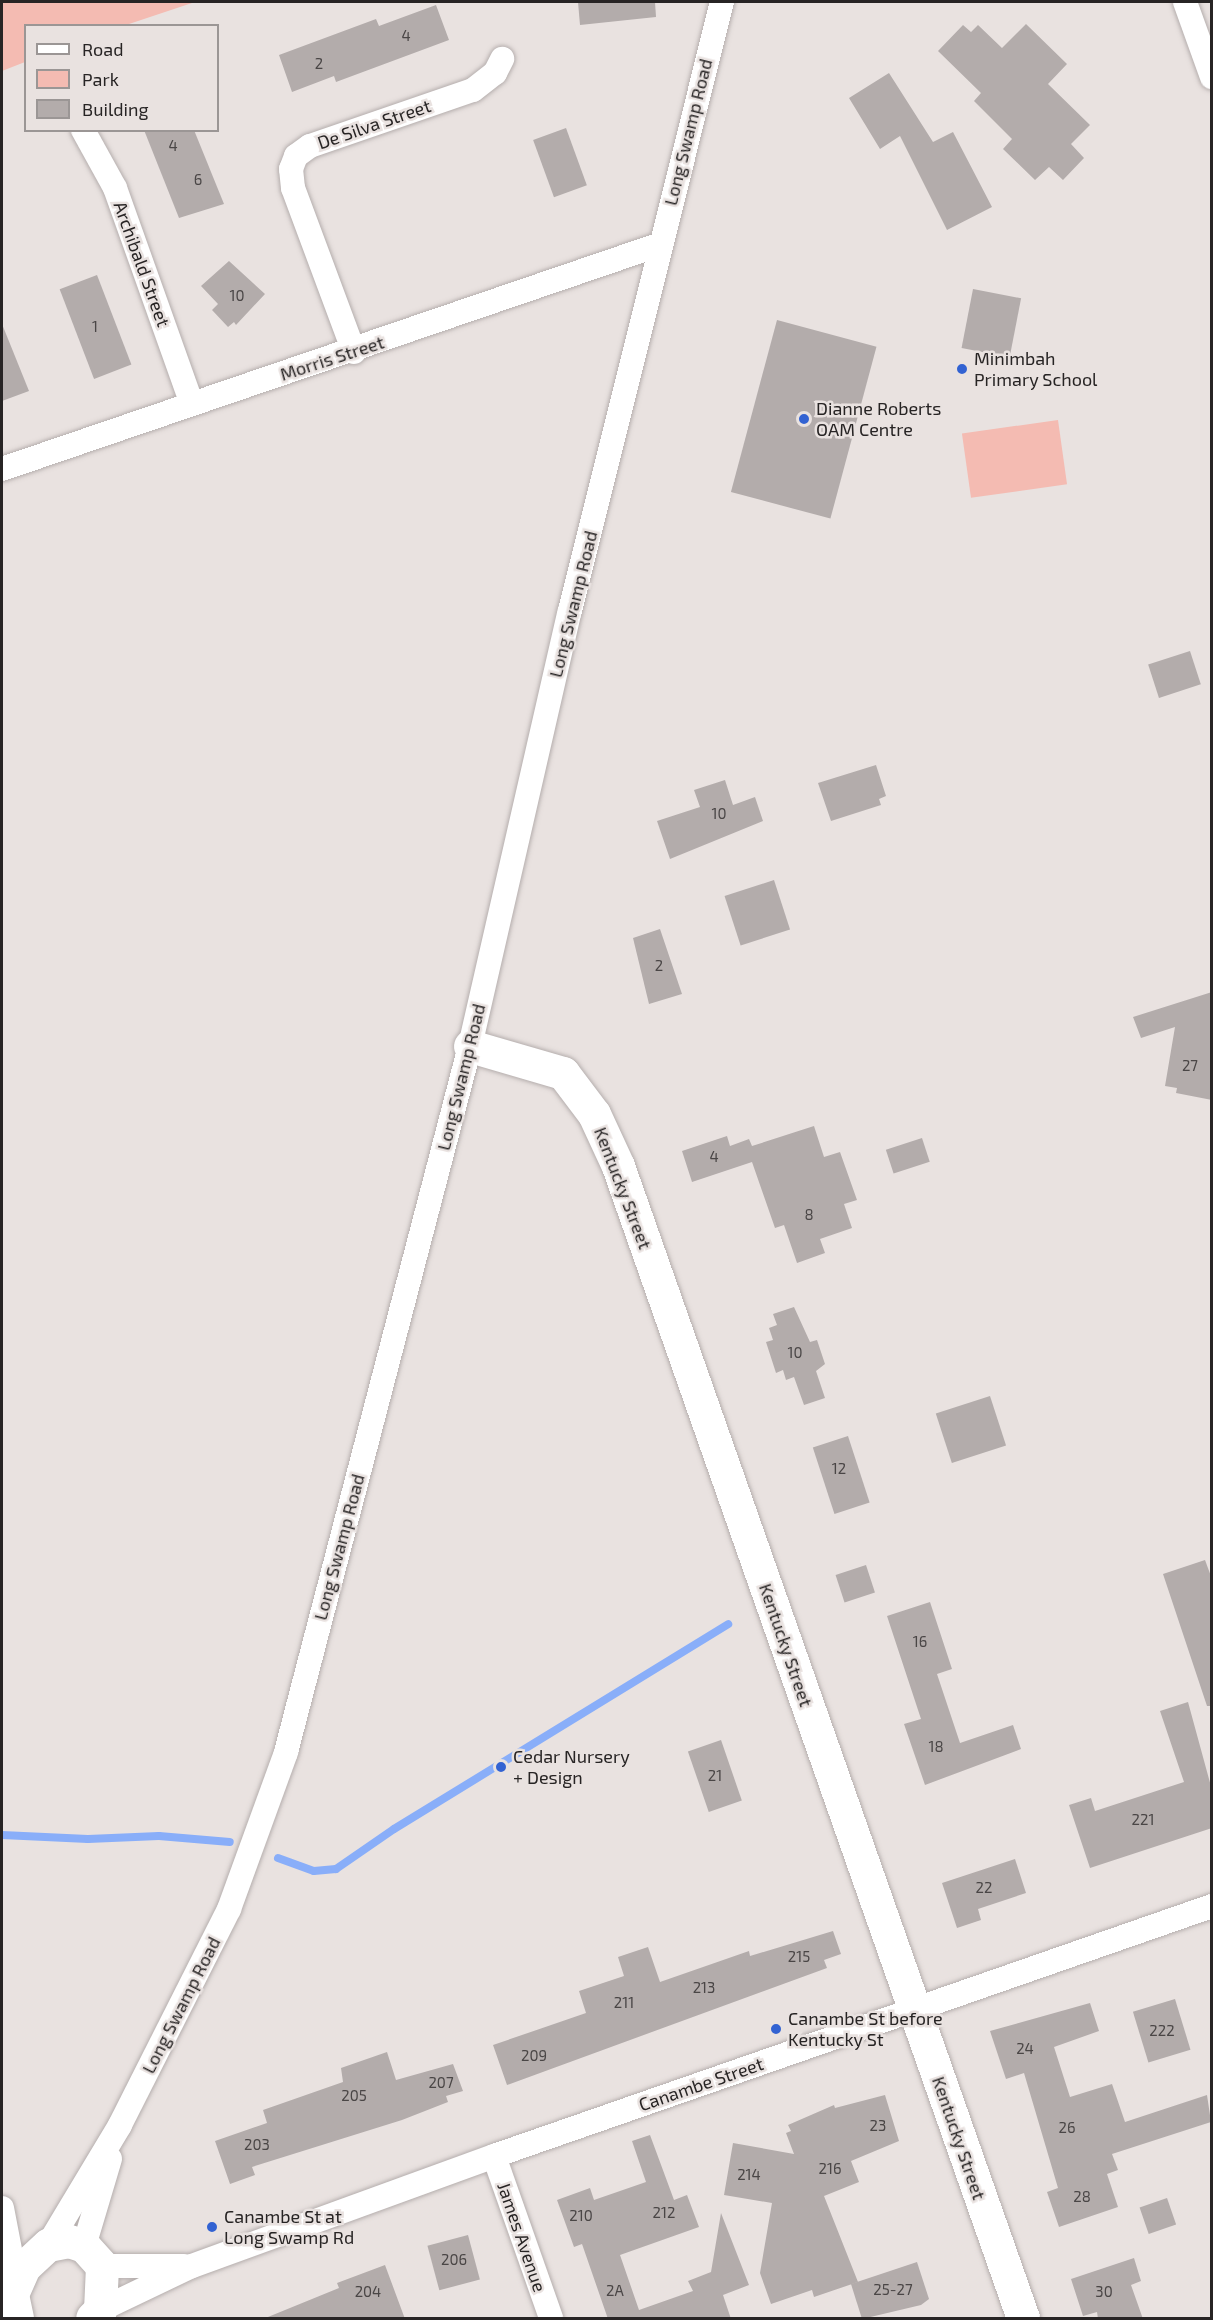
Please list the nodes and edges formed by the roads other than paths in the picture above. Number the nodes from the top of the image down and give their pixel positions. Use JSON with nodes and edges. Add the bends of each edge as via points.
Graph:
{"nodes":[{"id":1,"x":722,"y":2,"type":"edge"},
{"id":2,"x":1185,"y":2,"type":"edge"},
{"id":3,"x":502,"y":59,"type":"dead end"},
{"id":4,"x":1212,"y":77,"type":"edge"},
{"id":5,"x":84,"y":132,"type":"edge"},
{"id":6,"x":662,"y":244,"type":"junction"},
{"id":7,"x":354,"y":352,"type":"junction"},
{"id":8,"x":191,"y":402,"type":"junction"},
{"id":9,"x":2,"y":469,"type":"edge"},
{"id":10,"x":470,"y":1046,"type":"junction"},
{"id":11,"x":1212,"y":1906,"type":"edge"},
{"id":12,"x":914,"y":2011,"type":"junction"},
{"id":13,"x":120,"y":2126,"type":"junction"},
{"id":14,"x":494,"y":2156,"type":"junction"},
{"id":15,"x":2,"y":2193,"type":"edge"},
{"id":16,"x":2,"y":2208,"type":"edge"},
{"id":17,"x":93,"y":2256,"type":"junction"},
{"id":18,"x":192,"y":2266,"type":"junction"},
{"id":19,"x":22,"y":2283,"type":"edge"},
{"id":20,"x":96,"y":2314,"type":"edge"},
{"id":21,"x":551,"y":2319,"type":"edge"},
{"id":22,"x":1023,"y":2319,"type":"edge"}],
"edges":[{"from":1,"to":6,"type":"street","name":"Long Swamp Road"},
{"from":2,"to":4,"type":"street"},
{"from":3,"to":7,"type":"street","name":"De Silva Street","via":[[495,73],[472,90],[310,146],[296,156],[291,169],[293,188]]},
{"from":5,"to":8,"type":"street","name":"Archibald Street","via":[[115,188]]},
{"from":6,"to":7,"type":"street","name":"Morris Street"},
{"from":6,"to":10,"type":"street","name":"Long Swamp Road","via":[[570,611]]},
{"from":7,"to":8,"type":"street","name":"Morris Street"},
{"from":8,"to":9,"type":"street","name":"Morris Street"},
{"from":10,"to":12,"type":"street","name":"Kentucky Street","via":[[563,1073],[594,1114],[618,1167]]},
{"from":10,"to":13,"type":"street","name":"Long Swamp Road","via":[[286,1752],[229,1909]]},
{"from":11,"to":12,"type":"street","name":"Canambe Street"},
{"from":12,"to":14,"type":"street","name":"Canambe Street"},
{"from":12,"to":22,"type":"street","name":"Kentucky Street"},
{"from":13,"to":17,"type":"street","name":"Long Swamp Road"},
{"from":13,"to":19,"type":"street","name":"Long Swamp Road"},
{"from":14,"to":18,"type":"street","name":"Canambe Street"},
{"from":14,"to":21,"type":"street","name":"James Avenue"},
{"from":15,"to":19,"type":"street"},
{"from":16,"to":19,"type":"street"},
{"from":17,"to":18,"type":"street","name":"Canambe Street"},
{"from":17,"to":19,"type":"street","via":[[69,2241]]},
{"from":17,"to":20,"type":"street"},
{"from":18,"to":20,"type":"street","name":"Canambe Street"}]}
